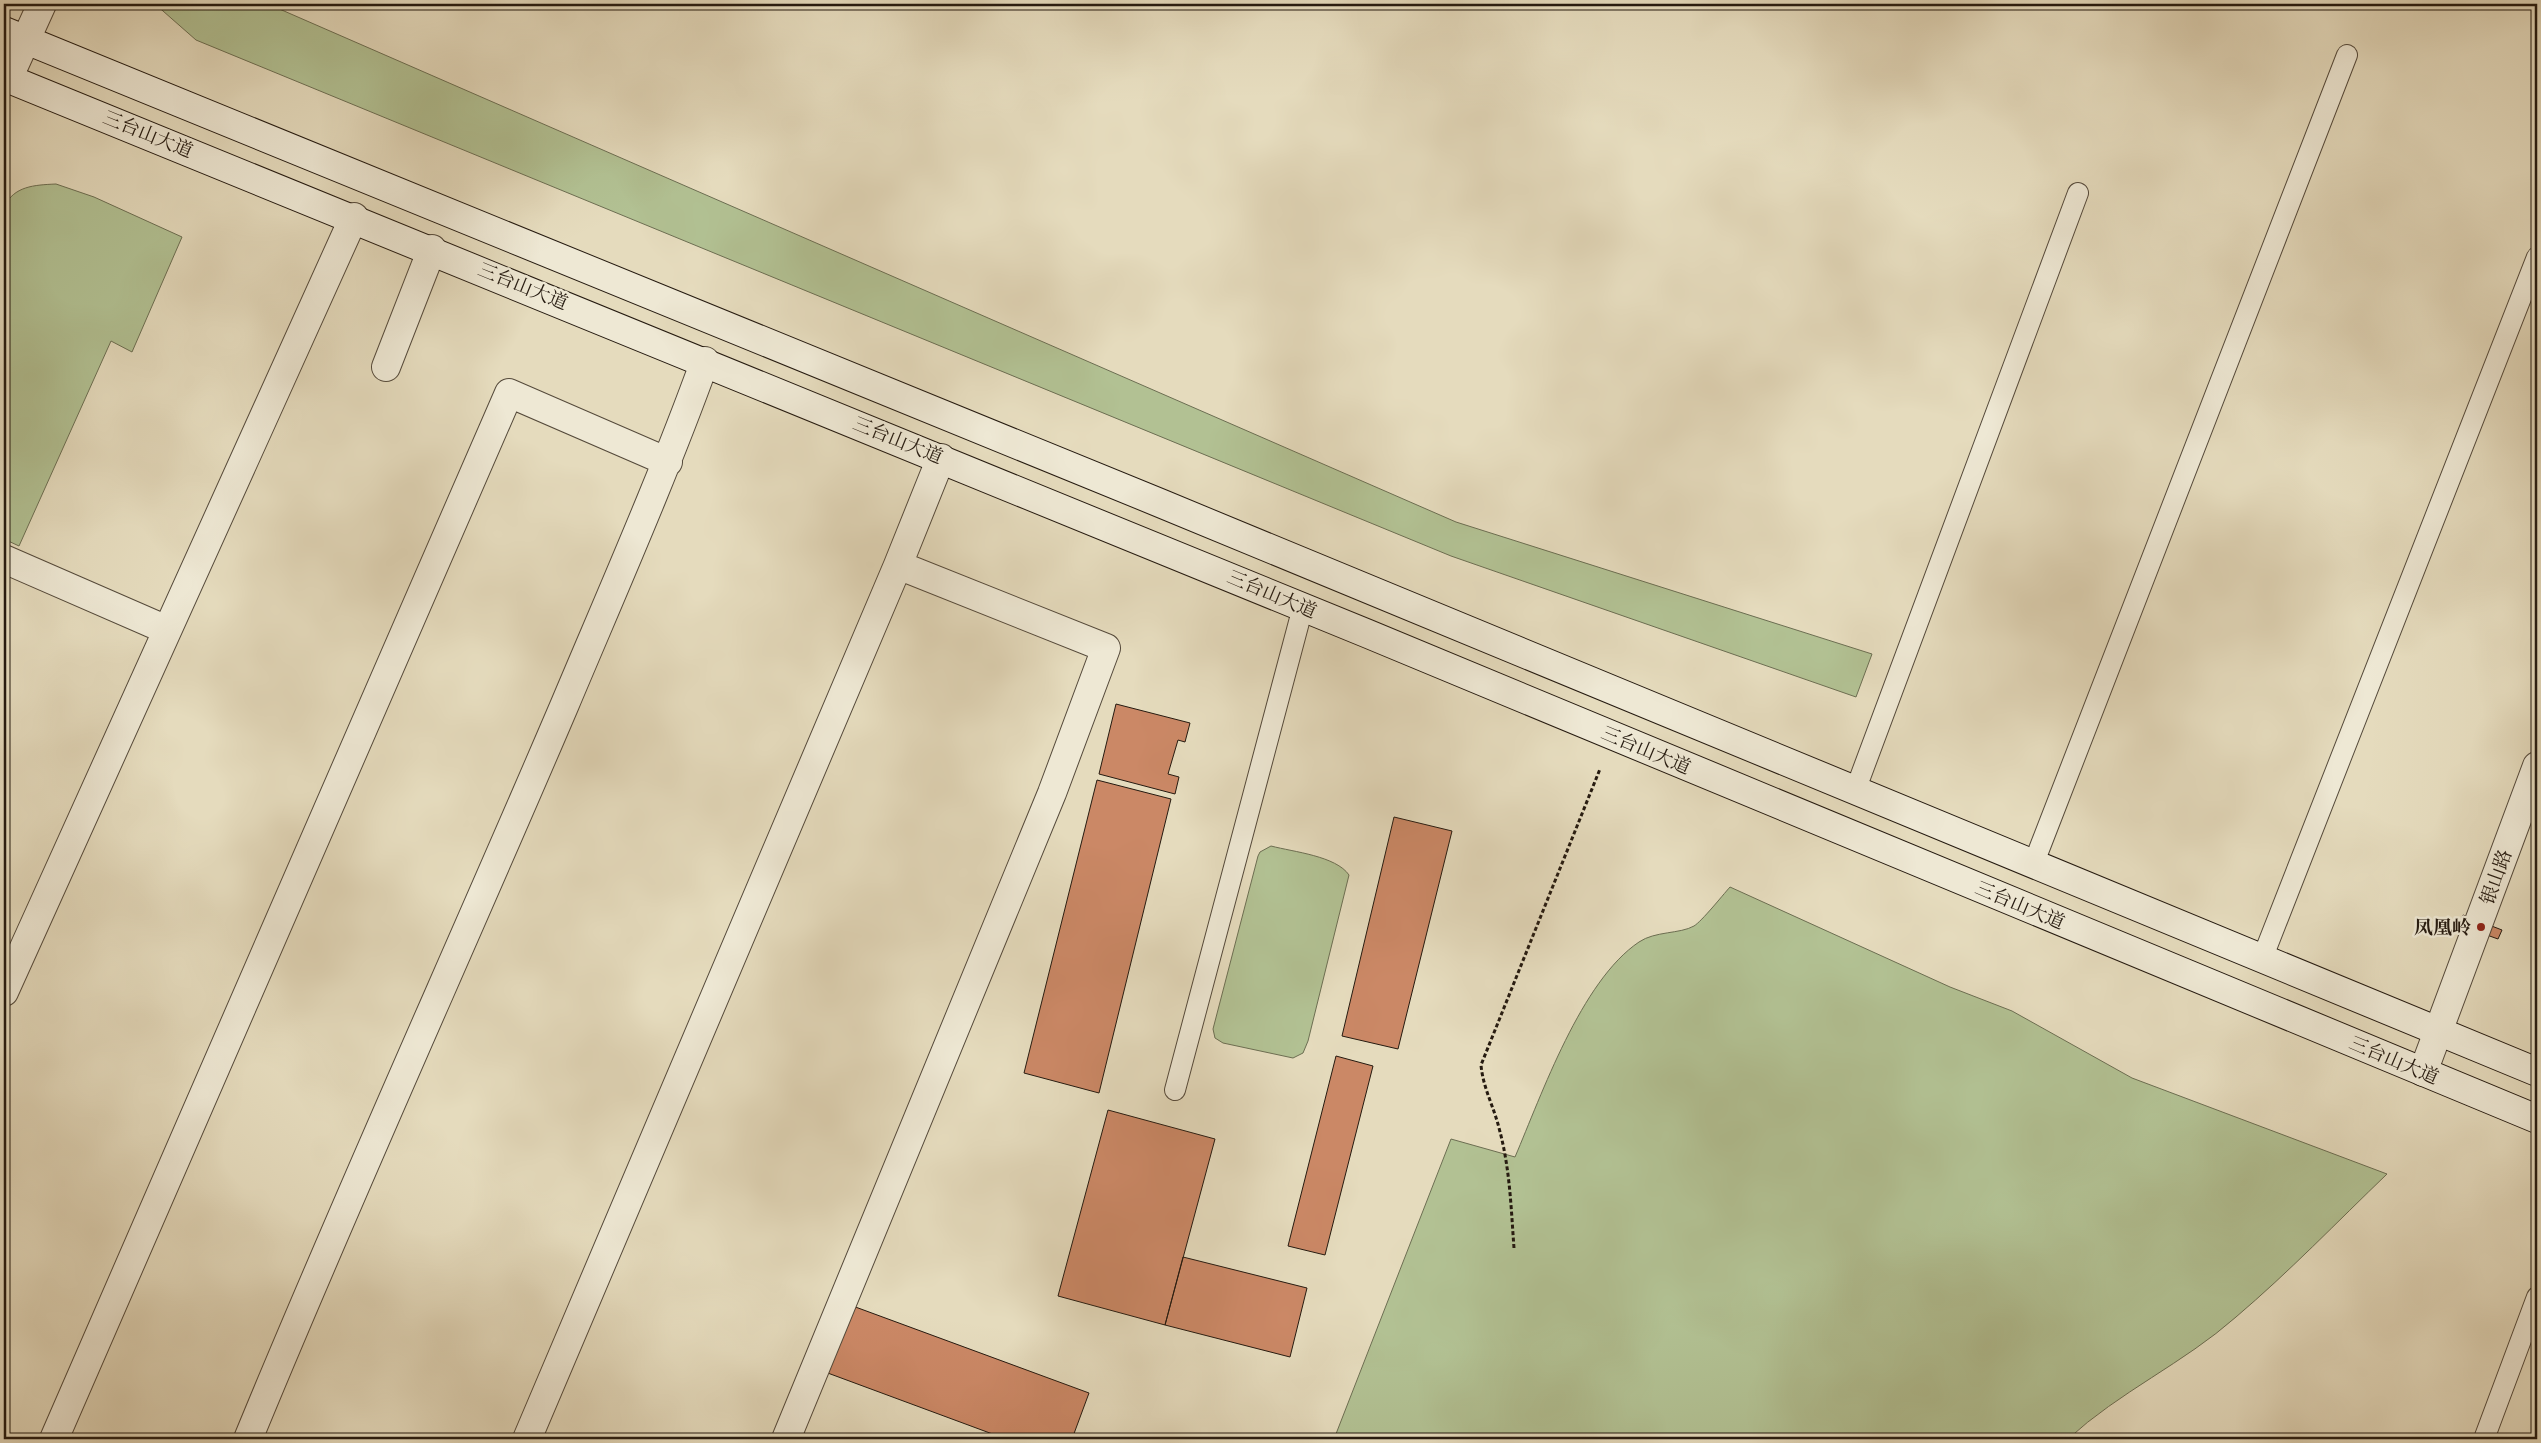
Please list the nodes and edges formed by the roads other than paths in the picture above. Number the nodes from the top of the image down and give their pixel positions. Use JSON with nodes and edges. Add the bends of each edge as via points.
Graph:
{"nodes":[{"id":1,"x":42,"y":4,"type":"edge"},
{"id":2,"x":15,"y":35,"type":"edge"},
{"id":3,"x":2347,"y":55,"type":"dead end"},
{"id":4,"x":6,"y":78,"type":"edge"},
{"id":5,"x":2078,"y":193,"type":"dead end"},
{"id":6,"x":354,"y":217,"type":"junction"},
{"id":7,"x":432,"y":249,"type":"junction"},
{"id":8,"x":2537,"y":257,"type":"edge"},
{"id":9,"x":706,"y":361,"type":"junction"},
{"id":10,"x":386,"y":367,"type":"dead end"},
{"id":11,"x":941,"y":458,"type":"junction"},
{"id":12,"x":668,"y":462,"type":"junction"},
{"id":13,"x":4,"y":559,"type":"edge"},
{"id":14,"x":898,"y":565,"type":"junction"},
{"id":15,"x":1303,"y":607,"type":"junction"},
{"id":16,"x":167,"y":630,"type":"junction"},
{"id":17,"x":2537,"y":766,"type":"edge"},
{"id":18,"x":1855,"y":791,"type":"junction"},
{"id":19,"x":2033,"y":865,"type":"junction"},
{"id":20,"x":2262,"y":959,"type":"junction"},
{"id":21,"x":4,"y":992,"type":"edge"},
{"id":22,"x":2439,"y":1031,"type":"junction"},
{"id":23,"x":2423,"y":1072,"type":"junction"},
{"id":24,"x":2537,"y":1072,"type":"edge"},
{"id":25,"x":1175,"y":1090,"type":"dead end"},
{"id":26,"x":2537,"y":1119,"type":"edge"},
{"id":27,"x":2537,"y":1297,"type":"edge"},
{"id":28,"x":54,"y":1439,"type":"edge"},
{"id":29,"x":248,"y":1439,"type":"edge"},
{"id":30,"x":527,"y":1439,"type":"edge"},
{"id":31,"x":786,"y":1439,"type":"edge"},
{"id":32,"x":2484,"y":1439,"type":"edge"}],
"edges":[{"from":1,"to":2,"type":"street"},
{"from":2,"to":4,"type":"street"},
{"from":2,"to":18,"type":"street"},
{"from":3,"to":19,"type":"lane"},
{"from":4,"to":6,"type":"street","name":"三台山大道"},
{"from":5,"to":18,"type":"lane"},
{"from":6,"to":7,"type":"street","name":"三台山大道"},
{"from":6,"to":16,"type":"street"},
{"from":7,"to":9,"type":"street","name":"三台山大道"},
{"from":7,"to":10,"type":"street"},
{"from":8,"to":20,"type":"lane"},
{"from":9,"to":11,"type":"street","name":"三台山大道"},
{"from":9,"to":12,"type":"street"},
{"from":11,"to":14,"type":"street"},
{"from":11,"to":15,"type":"street","name":"三台山大道"},
{"from":12,"to":28,"type":"street","via":[[509,393]]},
{"from":12,"to":29,"type":"street","via":[[489,882],[320,1263]]},
{"from":13,"to":16,"type":"street"},
{"from":14,"to":30,"type":"street"},
{"from":14,"to":31,"type":"street","via":[[1106,648],[1052,793]]},
{"from":15,"to":23,"type":"street","name":"三台山大道"},
{"from":15,"to":25,"type":"lane"},
{"from":16,"to":21,"type":"street"},
{"from":17,"to":22,"type":"street","name":"银山路"},
{"from":18,"to":19,"type":"street"},
{"from":19,"to":20,"type":"street"},
{"from":20,"to":22,"type":"street"},
{"from":22,"to":23,"type":"street","name":"银山路"},
{"from":22,"to":24,"type":"street"},
{"from":23,"to":26,"type":"street","name":"三台山大道"},
{"from":27,"to":32,"type":"lane"}]}
